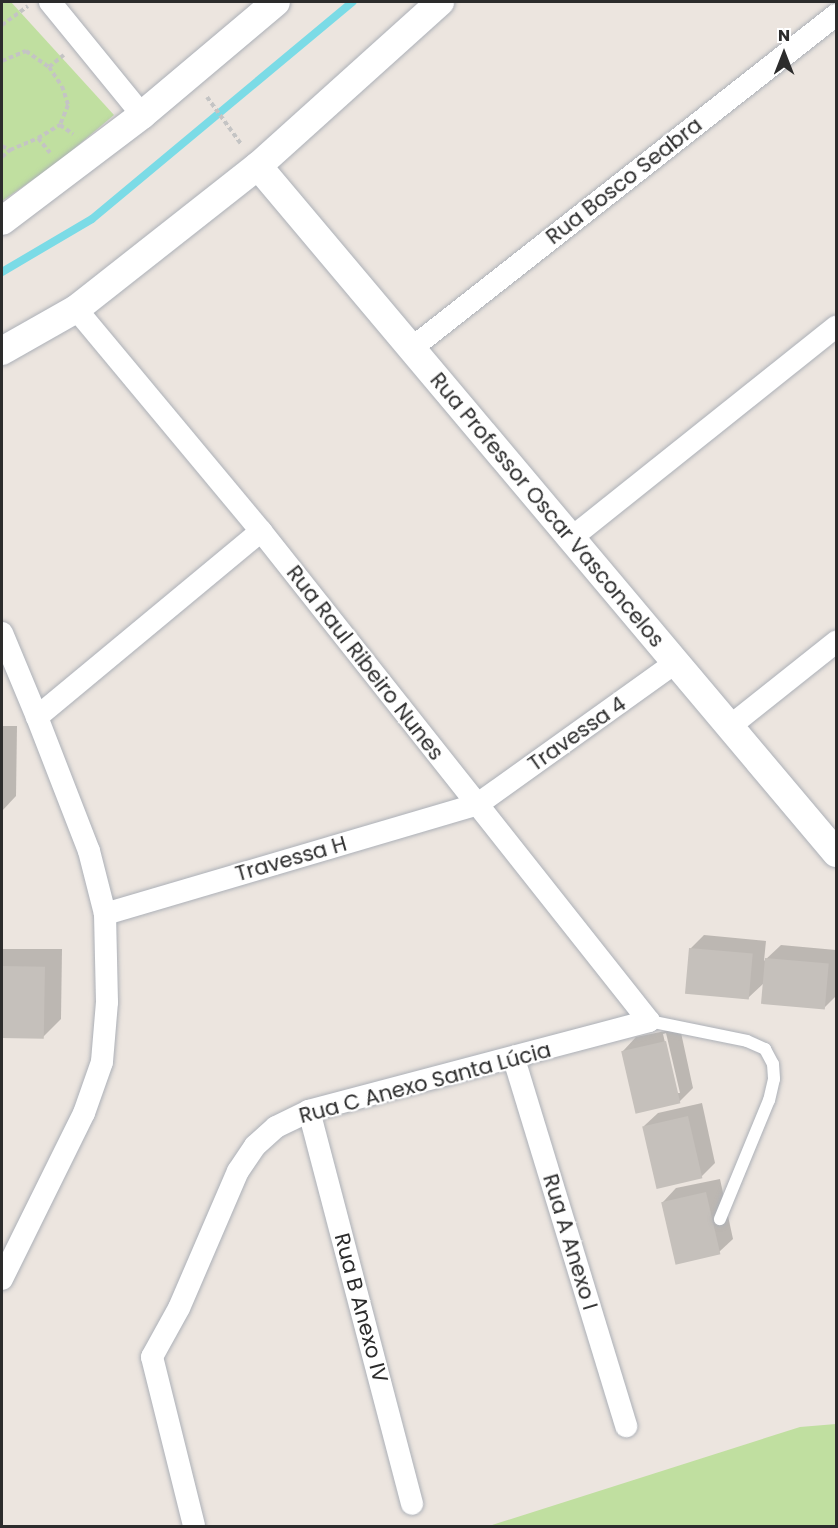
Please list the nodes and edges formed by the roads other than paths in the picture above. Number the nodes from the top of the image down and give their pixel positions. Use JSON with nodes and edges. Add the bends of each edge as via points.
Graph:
{"nodes":[{"id":1,"x":50,"y":2,"type":"edge"},
{"id":2,"x":276,"y":2,"type":"edge"},
{"id":3,"x":440,"y":2,"type":"edge"},
{"id":4,"x":837,"y":15,"type":"edge"},
{"id":5,"x":142,"y":115,"type":"junction"},
{"id":6,"x":258,"y":166,"type":"junction"},
{"id":7,"x":2,"y":221,"type":"edge"},
{"id":8,"x":76,"y":309,"type":"junction"},
{"id":9,"x":837,"y":327,"type":"edge"},
{"id":10,"x":412,"y":348,"type":"junction"},
{"id":11,"x":2,"y":351,"type":"edge"},
{"id":12,"x":261,"y":531,"type":"junction"},
{"id":13,"x":570,"y":540,"type":"junction"},
{"id":14,"x":2,"y":633,"type":"edge"},
{"id":15,"x":837,"y":642,"type":"edge"},
{"id":16,"x":675,"y":663,"type":"junction"},
{"id":17,"x":38,"y":717,"type":"junction"},
{"id":18,"x":729,"y":727,"type":"junction"},
{"id":19,"x":478,"y":804,"type":"junction"},
{"id":20,"x":837,"y":853,"type":"edge"},
{"id":21,"x":105,"y":914,"type":"junction"},
{"id":22,"x":649,"y":1021,"type":"junction"},
{"id":23,"x":514,"y":1059,"type":"junction"},
{"id":24,"x":309,"y":1111,"type":"junction"},
{"id":25,"x":720,"y":1220,"type":"dead end"},
{"id":26,"x":2,"y":1279,"type":"edge"},
{"id":27,"x":626,"y":1426,"type":"dead end"},
{"id":28,"x":412,"y":1504,"type":"dead end"},
{"id":29,"x":194,"y":1527,"type":"edge"}],
"edges":[{"from":1,"to":5,"type":"street"},
{"from":2,"to":5,"type":"street"},
{"from":3,"to":6,"type":"street"},
{"from":4,"to":10,"type":"street","name":"Rua Bosco Seabra"},
{"from":5,"to":7,"type":"street"},
{"from":6,"to":8,"type":"street"},
{"from":6,"to":10,"type":"street","name":"Rua Professor Oscar Vasconcelos"},
{"from":8,"to":11,"type":"street"},
{"from":8,"to":12,"type":"street","name":"Rua Raul Ribeiro Nunes"},
{"from":9,"to":13,"type":"street"},
{"from":10,"to":13,"type":"street","name":"Rua Professor Oscar Vasconcelos"},
{"from":12,"to":17,"type":"street"},
{"from":12,"to":19,"type":"street","name":"Rua Raul Ribeiro Nunes"},
{"from":13,"to":16,"type":"street","name":"Rua Professor Oscar Vasconcelos"},
{"from":14,"to":17,"type":"street"},
{"from":15,"to":18,"type":"street"},
{"from":16,"to":18,"type":"street","name":"Rua Professor Oscar Vasconcelos"},
{"from":16,"to":19,"type":"street","name":"Travessa 4"},
{"from":17,"to":21,"type":"street","via":[[89,850]]},
{"from":18,"to":20,"type":"street","name":"Rua Professor Oscar Vasconcelos"},
{"from":19,"to":21,"type":"street","name":"Travessa H"},
{"from":19,"to":22,"type":"street","name":"Rua Raul Ribeiro Nunes"},
{"from":21,"to":26,"type":"street","via":[[107,1002],[102,1062],[84,1113]]},
{"from":22,"to":23,"type":"street","name":"Rua C Anexo Santa Lúcia"},
{"from":22,"to":25,"type":"lane","via":[[747,1041],[765,1049],[773,1064],[769,1100]]},
{"from":23,"to":24,"type":"street","name":"Rua C Anexo Santa Lúcia"},
{"from":23,"to":27,"type":"street","name":"Rua A Anexo I"},
{"from":24,"to":28,"type":"street","name":"Rua B Anexo IV"},
{"from":24,"to":29,"type":"street","name":"Rua C Anexo Santa Lúcia","via":[[276,1127],[255,1146],[238,1171],[179,1308],[152,1357]]}]}
